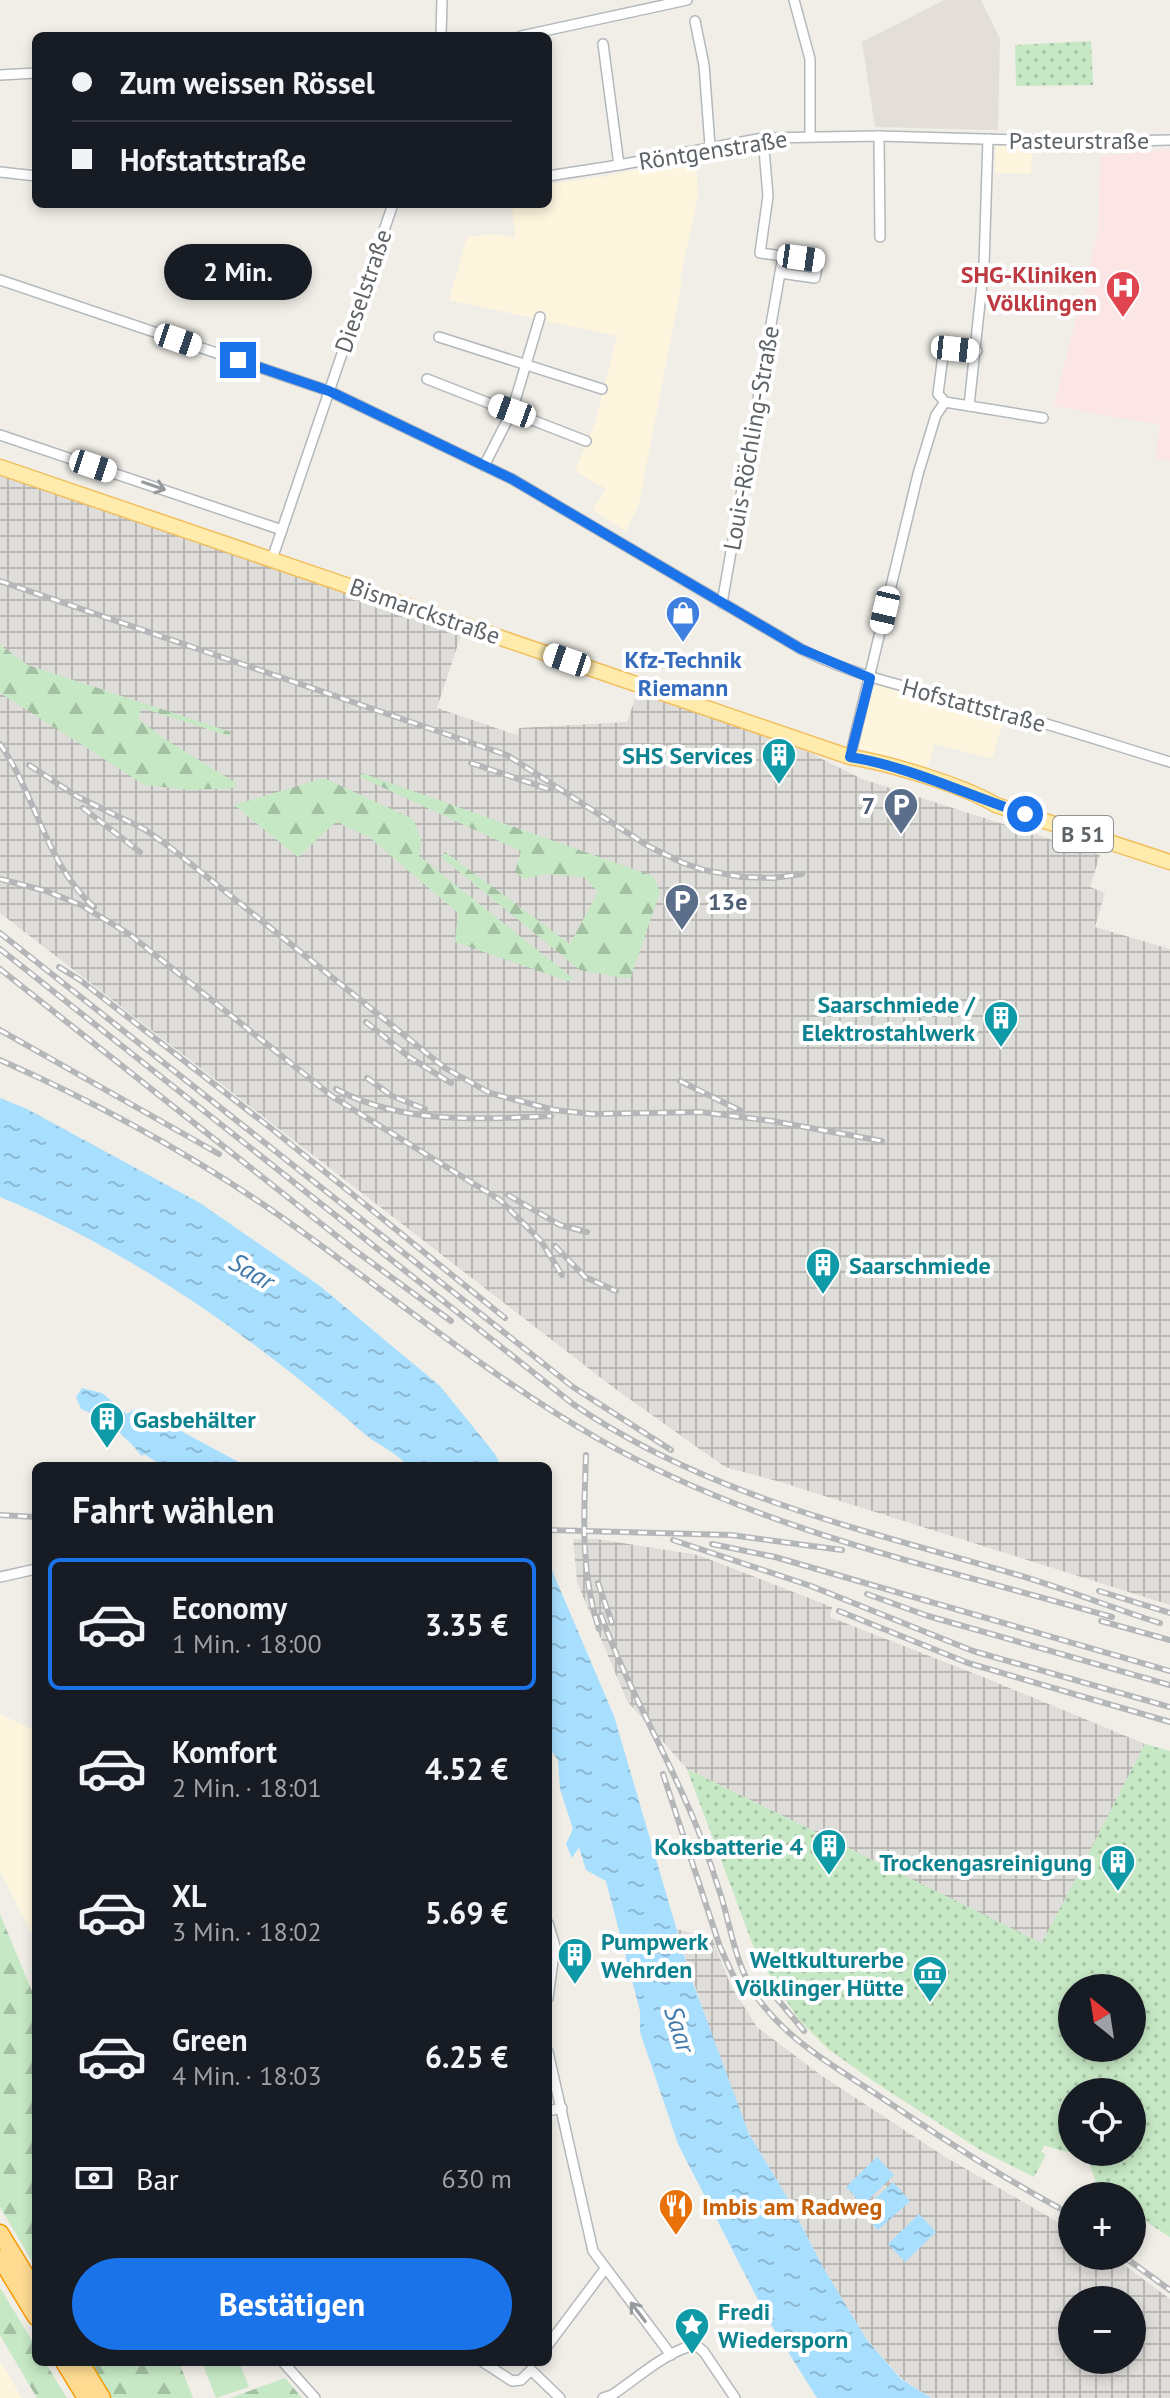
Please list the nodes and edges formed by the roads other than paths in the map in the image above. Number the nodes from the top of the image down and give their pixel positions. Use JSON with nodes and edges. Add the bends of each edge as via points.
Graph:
{"nodes":[{"id":1,"x":442,"y":0,"type":"edge"},
{"id":2,"x":656,"y":0,"type":"edge"},
{"id":3,"x":687,"y":0,"type":"edge"},
{"id":4,"x":794,"y":0,"type":"edge"},
{"id":5,"x":632,"y":12,"type":"junction"},
{"id":6,"x":695,"y":21,"type":"dead end"},
{"id":7,"x":441,"y":32,"type":"edge"},
{"id":8,"x":540,"y":32,"type":"edge"},
{"id":9,"x":603,"y":44,"type":"dead end"},
{"id":10,"x":32,"y":73,"type":"edge"},
{"id":11,"x":0,"y":75,"type":"edge"},
{"id":12,"x":810,"y":136,"type":"junction"},
{"id":13,"x":879,"y":136,"type":"junction"},
{"id":14,"x":763,"y":138,"type":"junction"},
{"id":15,"x":988,"y":139,"type":"junction"},
{"id":16,"x":1170,"y":140,"type":"edge"},
{"id":17,"x":710,"y":146,"type":"junction"},
{"id":18,"x":619,"y":165,"type":"junction"},
{"id":19,"x":0,"y":172,"type":"edge"},
{"id":20,"x":552,"y":175,"type":"edge"},
{"id":21,"x":32,"y":176,"type":"edge"},
{"id":22,"x":392,"y":208,"type":"edge"},
{"id":23,"x":880,"y":237,"type":"dead end"},
{"id":24,"x":783,"y":256,"type":"junction"},
{"id":25,"x":780,"y":273,"type":"junction"},
{"id":26,"x":0,"y":280,"type":"edge"},
{"id":27,"x":540,"y":317,"type":"dead end"},
{"id":28,"x":439,"y":337,"type":"dead end"},
{"id":29,"x":977,"y":351,"type":"junction"},
{"id":30,"x":527,"y":365,"type":"junction"},
{"id":31,"x":427,"y":379,"type":"dead end"},
{"id":32,"x":602,"y":389,"type":"dead end"},
{"id":33,"x":329,"y":391,"type":"junction"},
{"id":34,"x":945,"y":402,"type":"junction"},
{"id":35,"x":969,"y":406,"type":"junction"},
{"id":36,"x":512,"y":411,"type":"junction"},
{"id":37,"x":1043,"y":418,"type":"dead end"},
{"id":38,"x":0,"y":435,"type":"edge"},
{"id":39,"x":586,"y":441,"type":"dead end"},
{"id":40,"x":484,"y":466,"type":"junction"},
{"id":41,"x":0,"y":467,"type":"edge"},
{"id":42,"x":282,"y":530,"type":"junction"},
{"id":43,"x":272,"y":559,"type":"junction"},
{"id":44,"x":722,"y":603,"type":"junction"},
{"id":45,"x":870,"y":678,"type":"junction"},
{"id":46,"x":850,"y":757,"type":"junction"},
{"id":47,"x":1170,"y":762,"type":"edge"},
{"id":48,"x":1170,"y":862,"type":"edge"},
{"id":49,"x":32,"y":1570,"type":"edge"},
{"id":50,"x":0,"y":1577,"type":"edge"},
{"id":51,"x":552,"y":1936,"type":"edge"},
{"id":52,"x":552,"y":1968,"type":"edge"},
{"id":53,"x":552,"y":2068,"type":"edge"},
{"id":54,"x":562,"y":2108,"type":"junction"},
{"id":55,"x":552,"y":2110,"type":"edge"},
{"id":56,"x":0,"y":2233,"type":"edge"},
{"id":57,"x":0,"y":2258,"type":"edge"},
{"id":58,"x":605,"y":2269,"type":"junction"},
{"id":59,"x":32,"y":2285,"type":"edge"},
{"id":60,"x":32,"y":2310,"type":"edge"},
{"id":61,"x":552,"y":2340,"type":"edge"},
{"id":62,"x":671,"y":2355,"type":"junction"},
{"id":63,"x":66,"y":2366,"type":"edge"},
{"id":64,"x":82,"y":2366,"type":"edge"},
{"id":65,"x":287,"y":2366,"type":"edge"},
{"id":66,"x":489,"y":2366,"type":"edge"},
{"id":67,"x":534,"y":2366,"type":"edge"},
{"id":68,"x":609,"y":2397,"type":"edge"},
{"id":69,"x":86,"y":2398,"type":"edge"},
{"id":70,"x":102,"y":2398,"type":"edge"},
{"id":71,"x":315,"y":2398,"type":"edge"},
{"id":72,"x":560,"y":2398,"type":"edge"},
{"id":73,"x":735,"y":2398,"type":"edge"}],
"edges":[{"from":1,"to":7,"type":"street"},
{"from":2,"to":5,"type":"street"},
{"from":3,"to":5,"type":"street"},
{"from":4,"to":12,"type":"street","via":[[810,59]]},
{"from":5,"to":8,"type":"street"},
{"from":6,"to":17,"type":"street"},
{"from":9,"to":18,"type":"street"},
{"from":10,"to":11,"type":"street"},
{"from":12,"to":13,"type":"street","name":"Röntgenstraße"},
{"from":12,"to":14,"type":"street","name":"Röntgenstraße"},
{"from":13,"to":15,"type":"street","name":"Röntgenstraße"},
{"from":13,"to":23,"type":"street"},
{"from":14,"to":17,"type":"street","name":"Röntgenstraße"},
{"from":14,"to":24,"type":"street","via":[[768,196],[760,253]]},
{"from":15,"to":16,"type":"street","name":"Pasteurstraße"},
{"from":15,"to":29,"type":"street"},
{"from":17,"to":18,"type":"street","name":"Röntgenstraße"},
{"from":18,"to":20,"type":"street","name":"Röntgenstraße"},
{"from":19,"to":21,"type":"street"},
{"from":22,"to":33,"type":"street","name":"Dieselstraße"},
{"from":24,"to":25,"type":"street","name":"Louis-Röchling-Straße"},
{"from":24,"to":25,"type":"street","via":[[818,261],[815,278]]},
{"from":25,"to":44,"type":"street","name":"Louis-Röchling-Straße"},
{"from":26,"to":33,"type":"street","name":"Hofstattstraße"},
{"from":27,"to":30,"type":"street"},
{"from":28,"to":30,"type":"street"},
{"from":29,"to":34,"type":"street","via":[[955,349],[943,355],[938,394]]},
{"from":29,"to":35,"type":"street"},
{"from":30,"to":32,"type":"street"},
{"from":30,"to":36,"type":"street"},
{"from":31,"to":36,"type":"street"},
{"from":33,"to":40,"type":"street","name":"Hofstattstraße"},
{"from":33,"to":42,"type":"street","name":"Dieselstraße"},
{"from":34,"to":35,"type":"street"},
{"from":34,"to":45,"type":"street","via":[[918,474]]},
{"from":35,"to":37,"type":"street"},
{"from":36,"to":39,"type":"street"},
{"from":36,"to":40,"type":"street"},
{"from":38,"to":42,"type":"street","one_way":true},
{"from":40,"to":44,"type":"street","name":"Hofstattstraße"},
{"from":41,"to":43,"type":"main road","name":"Bismarckstraße","number":"B 51"},
{"from":42,"to":43,"type":"street","name":"Dieselstraße"},
{"from":43,"to":46,"type":"main road","name":"Bismarckstraße","number":"B 51"},
{"from":44,"to":45,"type":"street","name":"Hofstattstraße","via":[[819,658]]},
{"from":45,"to":46,"type":"street"},
{"from":45,"to":47,"type":"street","name":"Hofstattstraße","via":[[985,706]]},
{"from":46,"to":48,"type":"main road","name":"Bismarckstraße","number":"B 51","via":[[872,760]]},
{"from":49,"to":50,"type":"street"},
{"from":51,"to":52,"type":"street"},
{"from":53,"to":54,"type":"street"},
{"from":54,"to":55,"type":"street"},
{"from":54,"to":58,"type":"street","via":[[589,2239]]},
{"from":56,"to":59,"type":"highway"},
{"from":57,"to":60,"type":"highway"},
{"from":58,"to":61,"type":"street"},
{"from":62,"to":58,"type":"street","one_way":true},
{"from":62,"to":68,"type":"street"},
{"from":62,"to":73,"type":"street","via":[[696,2345]]},
{"from":63,"to":69,"type":"highway"},
{"from":64,"to":70,"type":"highway"},
{"from":65,"to":71,"type":"street"},
{"from":66,"to":67,"type":"street","via":[[512,2381],[521,2380]]},
{"from":67,"to":72,"type":"street"}]}
